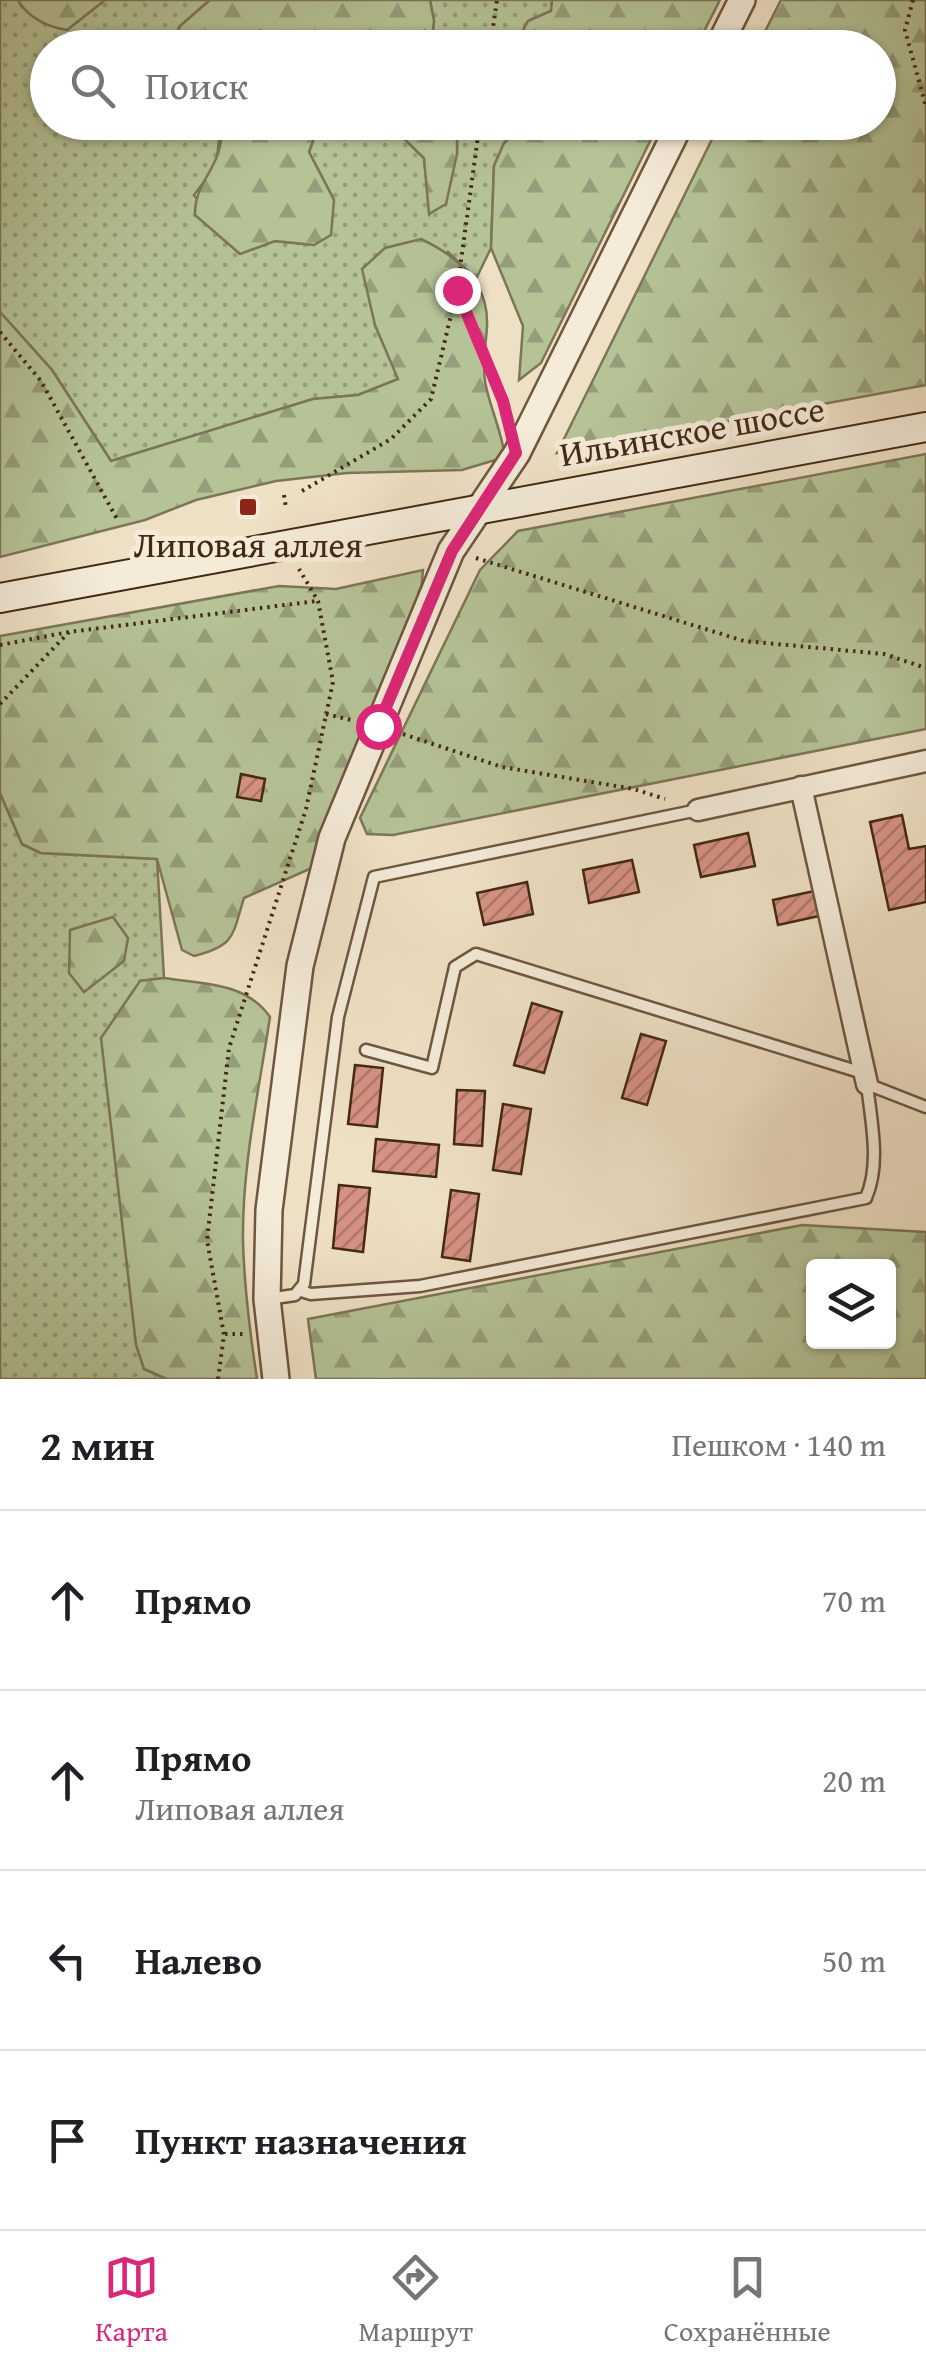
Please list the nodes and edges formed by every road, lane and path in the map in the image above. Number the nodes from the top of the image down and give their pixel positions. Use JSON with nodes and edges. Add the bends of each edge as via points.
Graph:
{"nodes":[{"id":1,"x":497,"y":0,"type":"edge"},
{"id":2,"x":742,"y":0,"type":"edge"},
{"id":3,"x":913,"y":0,"type":"edge"},
{"id":4,"x":493,"y":30,"type":"edge"},
{"id":5,"x":727,"y":30,"type":"edge"},
{"id":6,"x":926,"y":107,"type":"edge"},
{"id":7,"x":478,"y":140,"type":"edge"},
{"id":8,"x":672,"y":140,"type":"edge"},
{"id":9,"x":457,"y":290,"type":"junction"},
{"id":10,"x":0,"y":332,"type":"edge"},
{"id":11,"x":926,"y":427,"type":"edge"},
{"id":12,"x":516,"y":453,"type":"junction"},
{"id":13,"x":302,"y":490,"type":"dead end"},
{"id":14,"x":284,"y":495,"type":"dead end"},
{"id":15,"x":286,"y":508,"type":"dead end"},
{"id":16,"x":477,"y":508,"type":"junction"},
{"id":17,"x":116,"y":520,"type":"dead end"},
{"id":18,"x":452,"y":551,"type":"junction"},
{"id":19,"x":297,"y":565,"type":"dead end"},
{"id":20,"x":0,"y":598,"type":"edge"},
{"id":21,"x":318,"y":601,"type":"junction"},
{"id":22,"x":69,"y":632,"type":"junction"},
{"id":23,"x":0,"y":645,"type":"edge"},
{"id":24,"x":926,"y":668,"type":"edge"},
{"id":25,"x":0,"y":704,"type":"edge"},
{"id":26,"x":326,"y":714,"type":"junction"},
{"id":27,"x":378,"y":726,"type":"junction"},
{"id":28,"x":926,"y":762,"type":"edge"},
{"id":29,"x":801,"y":787,"type":"junction"},
{"id":30,"x":698,"y":810,"type":"junction"},
{"id":31,"x":366,"y":1050,"type":"dead end"},
{"id":32,"x":865,"y":1079,"type":"junction"},
{"id":33,"x":926,"y":1107,"type":"edge"},
{"id":34,"x":301,"y":1292,"type":"junction"},
{"id":35,"x":267,"y":1299,"type":"junction"},
{"id":36,"x":218,"y":1379,"type":"edge"},
{"id":37,"x":276,"y":1379,"type":"edge"}],
"edges":[{"from":1,"to":4,"type":"path"},
{"from":2,"to":5,"type":"street"},
{"from":3,"to":6,"type":"path","via":[[905,30]]},
{"from":7,"to":9,"type":"path"},
{"from":8,"to":12,"type":"street"},
{"from":9,"to":12,"type":"path","via":[[503,401]]},
{"from":9,"to":13,"type":"path","via":[[431,399],[390,439]]},
{"from":10,"to":17,"type":"path","via":[[41,382]]},
{"from":11,"to":16,"type":"main road","name":"Ильинское шоссе"},
{"from":12,"to":16,"type":"street"},
{"from":14,"to":15,"type":"path"},
{"from":16,"to":18,"type":"street"},
{"from":16,"to":20,"type":"main road","name":"Ильинское шоссе"},
{"from":18,"to":24,"type":"path","via":[[744,641],[884,654]]},
{"from":18,"to":27,"type":"street"},
{"from":19,"to":21,"type":"path"},
{"from":21,"to":22,"type":"path"},
{"from":21,"to":26,"type":"path","via":[[332,682]]},
{"from":22,"to":23,"type":"path"},
{"from":22,"to":25,"type":"path"},
{"from":26,"to":27,"type":"path"},
{"from":26,"to":36,"type":"path","via":[[306,809],[229,1048],[207,1240],[224,1334]]},
{"from":27,"to":30,"type":"path","via":[[502,767],[634,789]]},
{"from":27,"to":35,"type":"street","via":[[332,838],[300,966],[269,1210]]},
{"from":28,"to":29,"type":"street"},
{"from":29,"to":30,"type":"street"},
{"from":29,"to":32,"type":"street"},
{"from":30,"to":34,"type":"lane","via":[[374,876],[338,1017]]},
{"from":31,"to":32,"type":"lane","via":[[432,1068],[455,967],[476,954]]},
{"from":32,"to":33,"type":"lane"},
{"from":32,"to":34,"type":"lane","via":[[874,1144],[866,1198],[420,1286]]},
{"from":34,"to":35,"type":"lane"},
{"from":35,"to":37,"type":"street"}]}
